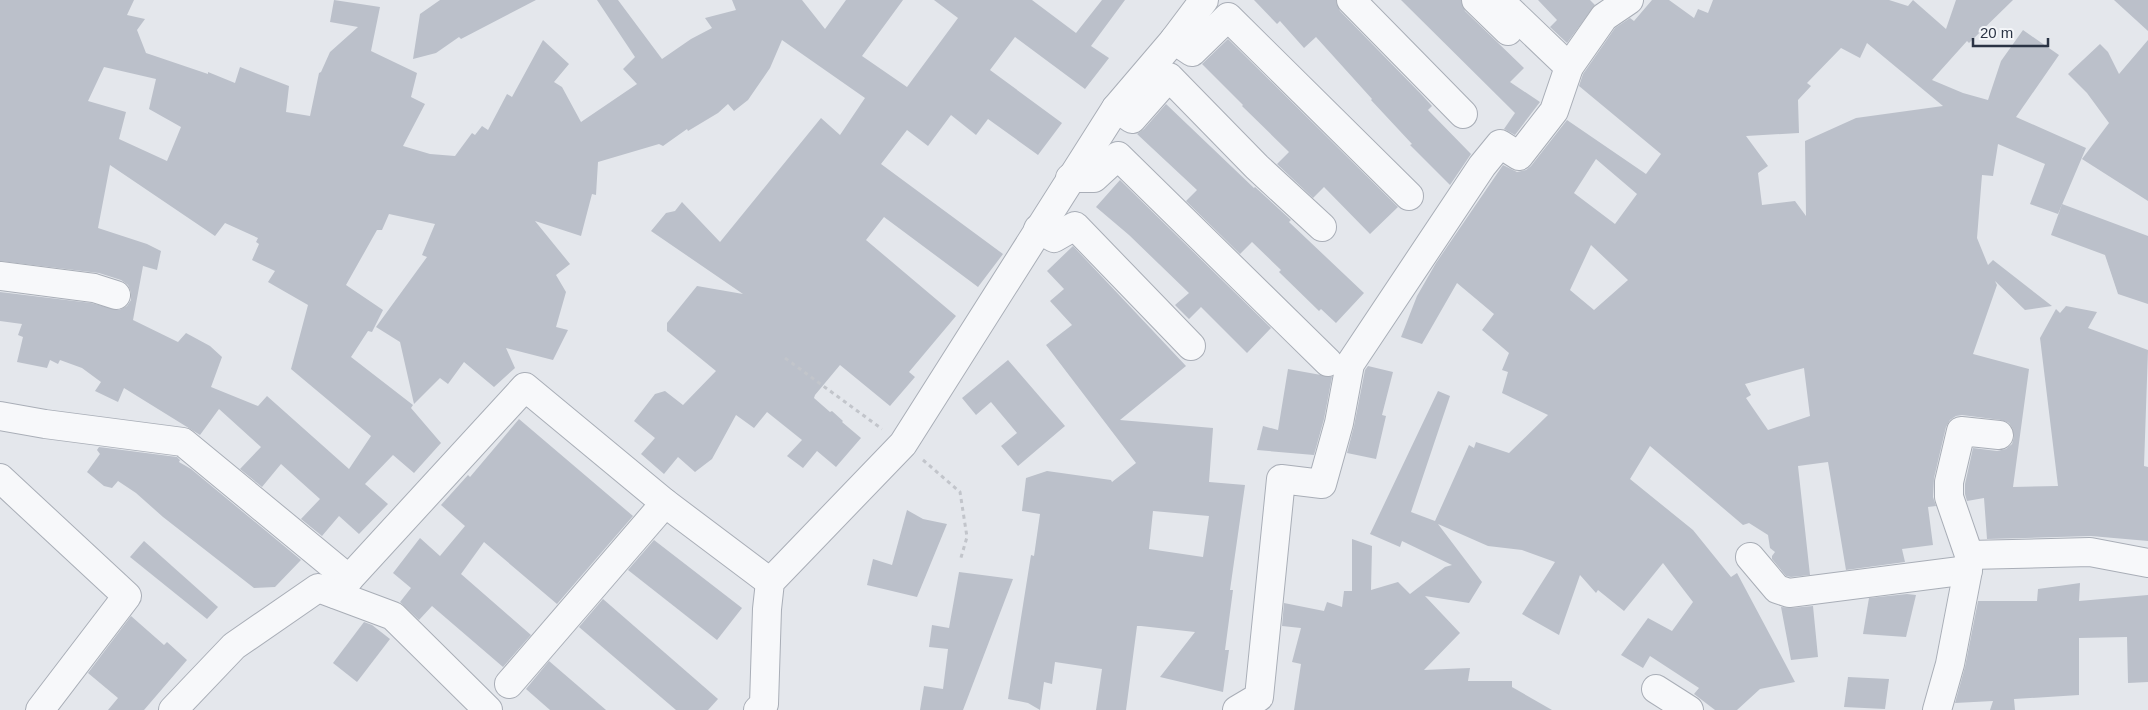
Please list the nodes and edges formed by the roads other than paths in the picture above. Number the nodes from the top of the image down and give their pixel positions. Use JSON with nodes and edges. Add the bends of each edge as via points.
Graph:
{"nodes":[{"id":1,"x":1204,"y":0,"type":"edge"},
{"id":2,"x":1351,"y":0,"type":"edge"},
{"id":3,"x":1476,"y":0,"type":"edge"},
{"id":4,"x":1500,"y":0,"type":"edge"},
{"id":5,"x":1629,"y":0,"type":"edge"},
{"id":6,"x":1174,"y":40,"type":"junction"},
{"id":7,"x":1521,"y":45,"type":"dead end"},
{"id":8,"x":1569,"y":67,"type":"junction"},
{"id":9,"x":1116,"y":108,"type":"junction"},
{"id":10,"x":1463,"y":114,"type":"dead end"},
{"id":11,"x":1070,"y":178,"type":"junction"},
{"id":12,"x":1410,"y":196,"type":"dead end"},
{"id":13,"x":1322,"y":227,"type":"dead end"},
{"id":14,"x":1038,"y":228,"type":"junction"},
{"id":15,"x":0,"y":276,"type":"edge"},
{"id":16,"x":116,"y":295,"type":"dead end"},
{"id":17,"x":1191,"y":346,"type":"dead end"},
{"id":18,"x":1328,"y":362,"type":"dead end"},
{"id":19,"x":0,"y":416,"type":"edge"},
{"id":20,"x":1999,"y":435,"type":"dead end"},
{"id":21,"x":0,"y":478,"type":"edge"},
{"id":22,"x":665,"y":503,"type":"junction"},
{"id":23,"x":1750,"y":557,"type":"dead end"},
{"id":24,"x":1969,"y":563,"type":"junction"},
{"id":25,"x":2148,"y":563,"type":"edge"},
{"id":26,"x":770,"y":582,"type":"junction"},
{"id":27,"x":342,"y":587,"type":"junction"},
{"id":28,"x":509,"y":684,"type":"dead end"},
{"id":29,"x":1656,"y":689,"type":"dead end"},
{"id":30,"x":40,"y":710,"type":"edge"},
{"id":31,"x":173,"y":710,"type":"edge"},
{"id":32,"x":488,"y":710,"type":"edge"},
{"id":33,"x":758,"y":710,"type":"edge"},
{"id":34,"x":1237,"y":710,"type":"edge"},
{"id":35,"x":1689,"y":710,"type":"edge"},
{"id":36,"x":1937,"y":710,"type":"edge"}],
"edges":[{"from":1,"to":6,"type":"street"},
{"from":2,"to":10,"type":"street"},
{"from":3,"to":7,"type":"street"},
{"from":4,"to":8,"type":"street"},
{"from":5,"to":8,"type":"street","via":[[1604,18]]},
{"from":6,"to":9,"type":"street"},
{"from":6,"to":12,"type":"street","via":[[1192,52],[1228,17]]},
{"from":8,"to":34,"type":"street","via":[[1554,111],[1519,156],[1500,144],[1482,166],[1350,364],[1339,423],[1322,484],[1281,479],[1259,697]]},
{"from":9,"to":11,"type":"street"},
{"from":9,"to":13,"type":"street","via":[[1132,119],[1169,77],[1257,167]]},
{"from":11,"to":14,"type":"street"},
{"from":11,"to":18,"type":"street","via":[[1094,178],[1118,156]]},
{"from":14,"to":17,"type":"street","via":[[1054,238],[1075,226]]},
{"from":14,"to":26,"type":"street","via":[[903,444]]},
{"from":15,"to":16,"type":"street","via":[[94,288]]},
{"from":19,"to":27,"type":"street","via":[[183,442]]},
{"from":20,"to":24,"type":"street","via":[[1961,431],[1949,482],[1949,497]]},
{"from":21,"to":30,"type":"street","via":[[127,596]]},
{"from":22,"to":26,"type":"street"},
{"from":22,"to":27,"type":"street","via":[[525,387]]},
{"from":22,"to":28,"type":"street"},
{"from":23,"to":24,"type":"street","via":[[1777,589],[1789,593]]},
{"from":24,"to":25,"type":"street","via":[[2090,552]]},
{"from":24,"to":36,"type":"street","via":[[1950,664]]},
{"from":26,"to":33,"type":"street","via":[[764,704]]},
{"from":27,"to":31,"type":"street","via":[[318,588],[234,646]]},
{"from":27,"to":32,"type":"street","via":[[393,616]]},
{"from":29,"to":35,"type":"street"}]}
